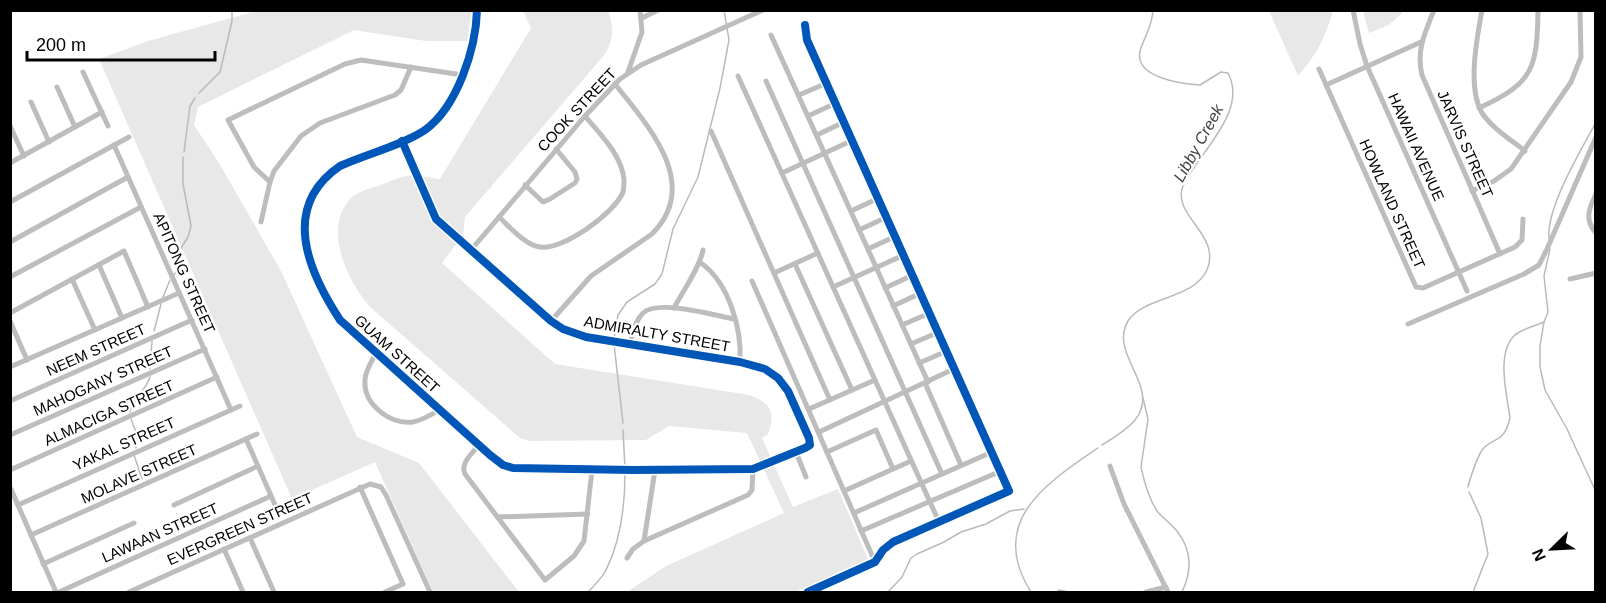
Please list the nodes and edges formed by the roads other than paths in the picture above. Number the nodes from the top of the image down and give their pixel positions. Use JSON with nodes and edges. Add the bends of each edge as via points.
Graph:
{"nodes":[{"id":1,"x":477,"y":10,"type":"edge"},
{"id":2,"x":640,"y":10,"type":"edge"},
{"id":3,"x":658,"y":10,"type":"edge"},
{"id":4,"x":746,"y":10,"type":"edge"},
{"id":5,"x":763,"y":10,"type":"edge"},
{"id":6,"x":1353,"y":10,"type":"edge"},
{"id":7,"x":1434,"y":10,"type":"edge"},
{"id":8,"x":1482,"y":10,"type":"edge"},
{"id":9,"x":1538,"y":10,"type":"edge"},
{"id":10,"x":1580,"y":10,"type":"edge"},
{"id":11,"x":748,"y":17,"type":"junction"},
{"id":12,"x":642,"y":18,"type":"junction"},
{"id":13,"x":805,"y":26,"type":"dead end"},
{"id":14,"x":771,"y":34,"type":"dead end"},
{"id":15,"x":1420,"y":42,"type":"junction"},
{"id":16,"x":1367,"y":66,"type":"junction"},
{"id":17,"x":411,"y":67,"type":"junction"},
{"id":18,"x":1319,"y":69,"type":"dead end"},
{"id":19,"x":83,"y":72,"type":"dead end"},
{"id":20,"x":628,"y":73,"type":"junction"},
{"id":21,"x":463,"y":75,"type":"junction"},
{"id":22,"x":738,"y":76,"type":"dead end"},
{"id":23,"x":766,"y":81,"type":"dead end"},
{"id":24,"x":827,"y":83,"type":"junction"},
{"id":25,"x":615,"y":84,"type":"junction"},
{"id":26,"x":1326,"y":85,"type":"junction"},
{"id":27,"x":57,"y":87,"type":"dead end"},
{"id":28,"x":799,"y":95,"type":"junction"},
{"id":29,"x":31,"y":102,"type":"dead end"},
{"id":30,"x":836,"y":103,"type":"junction"},
{"id":31,"x":1479,"y":108,"type":"junction"},
{"id":32,"x":102,"y":112,"type":"junction"},
{"id":33,"x":585,"y":116,"type":"junction"},
{"id":34,"x":808,"y":116,"type":"junction"},
{"id":35,"x":844,"y":122,"type":"junction"},
{"id":36,"x":10,"y":126,"type":"edge"},
{"id":37,"x":108,"y":126,"type":"dead end"},
{"id":38,"x":75,"y":127,"type":"junction"},
{"id":39,"x":711,"y":131,"type":"dead end"},
{"id":40,"x":817,"y":135,"type":"junction"},
{"id":41,"x":129,"y":137,"type":"dead end"},
{"id":42,"x":1596,"y":137,"type":"edge"},
{"id":43,"x":853,"y":140,"type":"junction"},
{"id":44,"x":402,"y":141,"type":"junction"},
{"id":45,"x":49,"y":142,"type":"junction"},
{"id":46,"x":114,"y":145,"type":"junction"},
{"id":47,"x":556,"y":149,"type":"junction"},
{"id":48,"x":1525,"y":151,"type":"junction"},
{"id":49,"x":825,"y":153,"type":"junction"},
{"id":50,"x":24,"y":156,"type":"junction"},
{"id":51,"x":10,"y":163,"type":"edge"},
{"id":52,"x":804,"y":163,"type":"junction"},
{"id":53,"x":782,"y":173,"type":"junction"},
{"id":54,"x":128,"y":177,"type":"junction"},
{"id":55,"x":270,"y":182,"type":"junction"},
{"id":56,"x":525,"y":185,"type":"junction"},
{"id":57,"x":1472,"y":191,"type":"junction"},
{"id":58,"x":1596,"y":194,"type":"edge"},
{"id":59,"x":879,"y":198,"type":"junction"},
{"id":60,"x":10,"y":202,"type":"edge"},
{"id":61,"x":141,"y":207,"type":"junction"},
{"id":62,"x":851,"y":211,"type":"junction"},
{"id":63,"x":499,"y":217,"type":"junction"},
{"id":64,"x":887,"y":217,"type":"junction"},
{"id":65,"x":1523,"y":219,"type":"dead end"},
{"id":66,"x":261,"y":222,"type":"dead end"},
{"id":67,"x":859,"y":230,"type":"junction"},
{"id":68,"x":1596,"y":233,"type":"edge"},
{"id":69,"x":896,"y":236,"type":"junction"},
{"id":70,"x":10,"y":242,"type":"edge"},
{"id":71,"x":868,"y":249,"type":"junction"},
{"id":72,"x":471,"y":250,"type":"junction"},
{"id":73,"x":703,"y":250,"type":"dead end"},
{"id":74,"x":818,"y":254,"type":"junction"},
{"id":75,"x":1500,"y":254,"type":"junction"},
{"id":76,"x":904,"y":255,"type":"junction"},
{"id":77,"x":701,"y":263,"type":"junction"},
{"id":78,"x":795,"y":264,"type":"junction"},
{"id":79,"x":99,"y":265,"type":"junction"},
{"id":80,"x":876,"y":267,"type":"junction"},
{"id":81,"x":1458,"y":272,"type":"junction"},
{"id":82,"x":774,"y":273,"type":"junction"},
{"id":83,"x":1596,"y":273,"type":"edge"},
{"id":84,"x":913,"y":275,"type":"junction"},
{"id":85,"x":10,"y":277,"type":"edge"},
{"id":86,"x":854,"y":277,"type":"junction"},
{"id":87,"x":72,"y":279,"type":"junction"},
{"id":88,"x":1570,"y":279,"type":"dead end"},
{"id":89,"x":752,"y":281,"type":"dead end"},
{"id":90,"x":833,"y":287,"type":"junction"},
{"id":91,"x":885,"y":288,"type":"junction"},
{"id":92,"x":1467,"y":291,"type":"dead end"},
{"id":93,"x":180,"y":292,"type":"junction"},
{"id":94,"x":921,"y":293,"type":"junction"},
{"id":95,"x":893,"y":306,"type":"junction"},
{"id":96,"x":148,"y":307,"type":"junction"},
{"id":97,"x":674,"y":308,"type":"junction"},
{"id":98,"x":10,"y":313,"type":"edge"},
{"id":99,"x":930,"y":313,"type":"junction"},
{"id":100,"x":122,"y":318,"type":"junction"},
{"id":101,"x":734,"y":319,"type":"junction"},
{"id":102,"x":192,"y":320,"type":"junction"},
{"id":103,"x":10,"y":321,"type":"edge"},
{"id":104,"x":551,"y":321,"type":"junction"},
{"id":105,"x":1408,"y":324,"type":"dead end"},
{"id":106,"x":902,"y":325,"type":"junction"},
{"id":107,"x":95,"y":330,"type":"junction"},
{"id":108,"x":939,"y":332,"type":"junction"},
{"id":109,"x":630,"y":343,"type":"junction"},
{"id":110,"x":910,"y":344,"type":"junction"},
{"id":111,"x":205,"y":349,"type":"junction"},
{"id":112,"x":947,"y":351,"type":"junction"},
{"id":113,"x":376,"y":353,"type":"junction"},
{"id":114,"x":27,"y":360,"type":"junction"},
{"id":115,"x":740,"y":362,"type":"junction"},
{"id":116,"x":919,"y":363,"type":"junction"},
{"id":117,"x":10,"y":367,"type":"edge"},
{"id":118,"x":956,"y":368,"type":"junction"},
{"id":119,"x":217,"y":377,"type":"junction"},
{"id":120,"x":875,"y":380,"type":"junction"},
{"id":121,"x":926,"y":383,"type":"junction"},
{"id":122,"x":852,"y":390,"type":"junction"},
{"id":123,"x":906,"y":392,"type":"junction"},
{"id":124,"x":830,"y":400,"type":"junction"},
{"id":125,"x":10,"y":401,"type":"edge"},
{"id":126,"x":885,"y":402,"type":"junction"},
{"id":127,"x":240,"y":406,"type":"dead end"},
{"id":128,"x":809,"y":409,"type":"junction"},
{"id":129,"x":231,"y":410,"type":"junction"},
{"id":130,"x":439,"y":410,"type":"junction"},
{"id":131,"x":819,"y":432,"type":"junction"},
{"id":132,"x":10,"y":435,"type":"edge"},
{"id":133,"x":257,"y":435,"type":"dead end"},
{"id":134,"x":246,"y":439,"type":"junction"},
{"id":135,"x":479,"y":445,"type":"junction"},
{"id":136,"x":810,"y":445,"type":"joint"},
{"id":137,"x":796,"y":452,"type":"junction"},
{"id":138,"x":827,"y":452,"type":"junction"},
{"id":139,"x":992,"y":452,"type":"junction"},
{"id":140,"x":911,"y":461,"type":"junction"},
{"id":141,"x":961,"y":465,"type":"junction"},
{"id":142,"x":258,"y":466,"type":"junction"},
{"id":143,"x":1110,"y":466,"type":"dead end"},
{"id":144,"x":753,"y":469,"type":"junction"},
{"id":145,"x":893,"y":469,"type":"junction"},
{"id":146,"x":10,"y":470,"type":"edge"},
{"id":147,"x":592,"y":470,"type":"junction"},
{"id":148,"x":655,"y":470,"type":"junction"},
{"id":149,"x":1001,"y":471,"type":"junction"},
{"id":150,"x":942,"y":474,"type":"junction"},
{"id":151,"x":806,"y":477,"type":"dead end"},
{"id":152,"x":921,"y":483,"type":"junction"},
{"id":153,"x":10,"y":487,"type":"edge"},
{"id":154,"x":360,"y":488,"type":"junction"},
{"id":155,"x":844,"y":491,"type":"junction"},
{"id":156,"x":271,"y":496,"type":"junction"},
{"id":157,"x":930,"y":501,"type":"junction"},
{"id":158,"x":18,"y":505,"type":"junction"},
{"id":159,"x":174,"y":505,"type":"dead end"},
{"id":160,"x":276,"y":507,"type":"dead end"},
{"id":161,"x":854,"y":513,"type":"junction"},
{"id":162,"x":588,"y":514,"type":"junction"},
{"id":163,"x":497,"y":517,"type":"junction"},
{"id":164,"x":939,"y":522,"type":"junction"},
{"id":165,"x":134,"y":523,"type":"dead end"},
{"id":166,"x":861,"y":531,"type":"junction"},
{"id":167,"x":31,"y":536,"type":"junction"},
{"id":168,"x":250,"y":537,"type":"junction"},
{"id":169,"x":644,"y":541,"type":"junction"},
{"id":170,"x":224,"y":549,"type":"junction"},
{"id":171,"x":627,"y":558,"type":"dead end"},
{"id":172,"x":875,"y":562,"type":"junction"},
{"id":173,"x":43,"y":564,"type":"junction"},
{"id":174,"x":1167,"y":590,"type":"edge"},
{"id":175,"x":57,"y":592,"type":"edge"},
{"id":176,"x":130,"y":592,"type":"edge"},
{"id":177,"x":243,"y":592,"type":"edge"},
{"id":178,"x":274,"y":592,"type":"edge"},
{"id":179,"x":385,"y":592,"type":"edge"},
{"id":180,"x":430,"y":592,"type":"edge"},
{"id":181,"x":808,"y":592,"type":"edge"},
{"id":182,"x":1146,"y":592,"type":"edge"}],
"edges":[{"from":1,"to":21,"type":"street","name":"GUAM STREET"},
{"from":2,"to":12,"type":"street"},
{"from":3,"to":12,"type":"street"},
{"from":4,"to":11,"type":"street"},
{"from":5,"to":11,"type":"street","name":"COOK STREET"},
{"from":6,"to":16,"type":"street","name":"HAWAII AVENUE"},
{"from":7,"to":15,"type":"street"},
{"from":8,"to":31,"type":"street","via":[[1475,63]]},
{"from":9,"to":31,"type":"street","via":[[1538,40],[1530,68],[1514,90]]},
{"from":10,"to":48,"type":"street","via":[[1578,68]]},
{"from":11,"to":20,"type":"street","name":"COOK STREET"},
{"from":12,"to":20,"type":"street","via":[[642,32]]},
{"from":13,"to":24,"type":"street"},
{"from":14,"to":28,"type":"street"},
{"from":15,"to":16,"type":"street"},
{"from":15,"to":57,"type":"street","name":"JARVIS STREET","via":[[1422,75]]},
{"from":16,"to":26,"type":"street"},
{"from":16,"to":81,"type":"street","name":"HAWAII AVENUE"},
{"from":17,"to":21,"type":"street"},
{"from":17,"to":55,"type":"street","via":[[395,95],[310,128],[281,160]]},
{"from":17,"to":55,"type":"street","via":[[353,61],[228,120],[254,167]]},
{"from":18,"to":26,"type":"street","name":"HOWLAND STREET"},
{"from":19,"to":32,"type":"street"},
{"from":20,"to":25,"type":"street","name":"COOK STREET"},
{"from":21,"to":44,"type":"street","name":"GUAM STREET","via":[[434,122]]},
{"from":22,"to":53,"type":"street"},
{"from":23,"to":52,"type":"street"},
{"from":24,"to":28,"type":"street"},
{"from":24,"to":30,"type":"street"},
{"from":25,"to":33,"type":"street","name":"COOK STREET"},
{"from":25,"to":104,"type":"street","via":[[664,153],[673,187],[669,210],[652,234],[591,276]]},
{"from":26,"to":81,"type":"street","name":"HOWLAND STREET","via":[[1416,287],[1423,288]]},
{"from":27,"to":38,"type":"street"},
{"from":28,"to":34,"type":"street"},
{"from":29,"to":45,"type":"street"},
{"from":30,"to":34,"type":"street"},
{"from":30,"to":35,"type":"street"},
{"from":31,"to":48,"type":"street","via":[[1488,121]]},
{"from":32,"to":37,"type":"street"},
{"from":32,"to":38,"type":"street"},
{"from":33,"to":47,"type":"street","name":"COOK STREET"},
{"from":33,"to":63,"type":"street","via":[[621,166],[624,186],[617,201],[576,235],[548,248],[533,245]]},
{"from":34,"to":40,"type":"street"},
{"from":35,"to":40,"type":"street"},
{"from":35,"to":43,"type":"street"},
{"from":36,"to":50,"type":"street"},
{"from":38,"to":45,"type":"street"},
{"from":39,"to":82,"type":"street"},
{"from":40,"to":49,"type":"street"},
{"from":41,"to":46,"type":"street"},
{"from":42,"to":105,"type":"street","via":[[1539,265]]},
{"from":43,"to":49,"type":"street"},
{"from":43,"to":59,"type":"street"},
{"from":44,"to":72,"type":"street","name":"ADMIRALTY STREET","via":[[436,219]]},
{"from":44,"to":113,"type":"street","name":"GUAM STREET","via":[[329,173],[317,188],[305,216],[304,240],[325,295],[340,320]]},
{"from":45,"to":50,"type":"street"},
{"from":46,"to":54,"type":"street","name":"APITONG STREET"},
{"from":46,"to":60,"type":"street"},
{"from":47,"to":56,"type":"street","name":"COOK STREET"},
{"from":47,"to":56,"type":"street","via":[[575,172],[575,183],[543,202]]},
{"from":48,"to":57,"type":"street","via":[[1511,170]]},
{"from":49,"to":52,"type":"street"},
{"from":49,"to":62,"type":"street"},
{"from":50,"to":51,"type":"street"},
{"from":52,"to":53,"type":"street"},
{"from":52,"to":86,"type":"street"},
{"from":53,"to":74,"type":"street"},
{"from":54,"to":61,"type":"street","name":"APITONG STREET"},
{"from":54,"to":70,"type":"street"},
{"from":55,"to":66,"type":"street"},
{"from":56,"to":63,"type":"street","name":"COOK STREET"},
{"from":57,"to":75,"type":"street","name":"JARVIS STREET"},
{"from":58,"to":68,"type":"street","via":[[1588,214],[1590,227]]},
{"from":59,"to":62,"type":"street"},
{"from":59,"to":64,"type":"street"},
{"from":61,"to":85,"type":"street"},
{"from":61,"to":93,"type":"street","name":"APITONG STREET"},
{"from":62,"to":67,"type":"street"},
{"from":63,"to":72,"type":"street","name":"COOK STREET"},
{"from":64,"to":67,"type":"street"},
{"from":64,"to":69,"type":"street"},
{"from":65,"to":75,"type":"street","name":"HOWLAND STREET","via":[[1522,240]]},
{"from":67,"to":71,"type":"street"},
{"from":69,"to":71,"type":"street"},
{"from":69,"to":76,"type":"street"},
{"from":71,"to":80,"type":"street"},
{"from":72,"to":104,"type":"street","name":"ADMIRALTY STREET"},
{"from":73,"to":77,"type":"street"},
{"from":74,"to":78,"type":"street"},
{"from":74,"to":90,"type":"street"},
{"from":75,"to":81,"type":"street","name":"HOWLAND STREET"},
{"from":76,"to":80,"type":"street"},
{"from":76,"to":84,"type":"street"},
{"from":77,"to":97,"type":"street"},
{"from":77,"to":101,"type":"street","via":[[718,281]]},
{"from":78,"to":82,"type":"street"},
{"from":78,"to":122,"type":"street"},
{"from":79,"to":87,"type":"street"},
{"from":79,"to":96,"type":"street","via":[[124,251]]},
{"from":79,"to":100,"type":"street"},
{"from":80,"to":86,"type":"street"},
{"from":80,"to":91,"type":"street"},
{"from":81,"to":92,"type":"street","name":"HAWAII AVENUE"},
{"from":82,"to":124,"type":"street"},
{"from":83,"to":88,"type":"street"},
{"from":84,"to":91,"type":"street"},
{"from":84,"to":94,"type":"street"},
{"from":86,"to":90,"type":"street"},
{"from":86,"to":123,"type":"street"},
{"from":87,"to":98,"type":"street"},
{"from":87,"to":107,"type":"street"},
{"from":89,"to":128,"type":"street"},
{"from":90,"to":120,"type":"street"},
{"from":91,"to":95,"type":"street"},
{"from":93,"to":96,"type":"street"},
{"from":93,"to":102,"type":"street","name":"APITONG STREET"},
{"from":94,"to":95,"type":"street"},
{"from":94,"to":99,"type":"street"},
{"from":95,"to":106,"type":"street"},
{"from":96,"to":100,"type":"street"},
{"from":97,"to":101,"type":"street"},
{"from":97,"to":109,"type":"street","via":[[651,308],[644,313]]},
{"from":99,"to":106,"type":"street"},
{"from":99,"to":108,"type":"street"},
{"from":100,"to":107,"type":"street"},
{"from":101,"to":115,"type":"street"},
{"from":102,"to":111,"type":"street","name":"APITONG STREET"},
{"from":102,"to":125,"type":"street","name":"NEEM STREET"},
{"from":103,"to":114,"type":"street"},
{"from":104,"to":109,"type":"street","name":"ADMIRALTY STREET","via":[[574,334]]},
{"from":106,"to":110,"type":"street"},
{"from":107,"to":114,"type":"street"},
{"from":108,"to":110,"type":"street"},
{"from":108,"to":112,"type":"street"},
{"from":109,"to":115,"type":"street","name":"ADMIRALTY STREET"},
{"from":110,"to":116,"type":"street"},
{"from":111,"to":119,"type":"street","name":"APITONG STREET"},
{"from":111,"to":132,"type":"street","name":"MAHOGANY STREET"},
{"from":112,"to":116,"type":"street"},
{"from":112,"to":118,"type":"street"},
{"from":113,"to":130,"type":"street","name":"GUAM STREET"},
{"from":113,"to":130,"type":"street","via":[[365,381],[368,396],[379,411],[412,422]]},
{"from":114,"to":117,"type":"street"},
{"from":115,"to":136,"type":"street","name":"ADMIRALTY STREET","via":[[765,369],[778,378],[799,413]]},
{"from":116,"to":121,"type":"street"},
{"from":118,"to":121,"type":"street"},
{"from":118,"to":139,"type":"street"},
{"from":119,"to":129,"type":"street","name":"APITONG STREET"},
{"from":119,"to":146,"type":"street","name":"ALMACIGA STREET"},
{"from":120,"to":122,"type":"street"},
{"from":120,"to":126,"type":"street"},
{"from":121,"to":123,"type":"street"},
{"from":121,"to":141,"type":"street"},
{"from":122,"to":124,"type":"street"},
{"from":123,"to":126,"type":"street"},
{"from":123,"to":150,"type":"street"},
{"from":124,"to":128,"type":"street"},
{"from":126,"to":131,"type":"street"},
{"from":126,"to":140,"type":"street"},
{"from":127,"to":129,"type":"street","name":"YAKAL STREET"},
{"from":128,"to":131,"type":"street"},
{"from":129,"to":158,"type":"street","name":"YAKAL STREET"},
{"from":130,"to":135,"type":"street","name":"GUAM STREET"},
{"from":131,"to":138,"type":"street"},
{"from":133,"to":134,"type":"street","name":"MOLAVE STREET"},
{"from":134,"to":142,"type":"street"},
{"from":134,"to":167,"type":"street","name":"MOLAVE STREET"},
{"from":135,"to":147,"type":"street","name":"GUAM STREET","via":[[503,465],[513,468]]},
{"from":135,"to":163,"type":"street","via":[[463,470]]},
{"from":136,"to":137,"type":"street","name":"GUAM STREET"},
{"from":137,"to":144,"type":"street","name":"GUAM STREET"},
{"from":137,"to":151,"type":"street"},
{"from":138,"to":145,"type":"street","via":[[876,430]]},
{"from":138,"to":155,"type":"street"},
{"from":139,"to":141,"type":"street"},
{"from":139,"to":149,"type":"street"},
{"from":140,"to":145,"type":"street"},
{"from":140,"to":152,"type":"street"},
{"from":141,"to":150,"type":"street"},
{"from":142,"to":156,"type":"street"},
{"from":142,"to":159,"type":"street"},
{"from":143,"to":174,"type":"street"},
{"from":144,"to":148,"type":"street","name":"GUAM STREET"},
{"from":144,"to":169,"type":"street","via":[[748,495]]},
{"from":145,"to":155,"type":"street"},
{"from":147,"to":148,"type":"street","name":"GUAM STREET"},
{"from":147,"to":162,"type":"street"},
{"from":148,"to":169,"type":"street"},
{"from":149,"to":157,"type":"street"},
{"from":149,"to":164,"type":"street","via":[[1010,491]]},
{"from":150,"to":152,"type":"street"},
{"from":152,"to":157,"type":"street"},
{"from":152,"to":161,"type":"street"},
{"from":153,"to":158,"type":"street"},
{"from":154,"to":168,"type":"street","name":"EVERGREEN STREET"},
{"from":154,"to":179,"type":"street","via":[[403,584]]},
{"from":154,"to":180,"type":"street","via":[[374,484],[384,490]]},
{"from":155,"to":161,"type":"street"},
{"from":156,"to":160,"type":"street"},
{"from":156,"to":175,"type":"street","name":"LAWAAN STREET"},
{"from":157,"to":164,"type":"street"},
{"from":157,"to":166,"type":"street"},
{"from":158,"to":167,"type":"street"},
{"from":161,"to":166,"type":"street"},
{"from":162,"to":163,"type":"street"},
{"from":162,"to":163,"type":"street","via":[[580,549],[545,580]]},
{"from":164,"to":172,"type":"street","via":[[887,546]]},
{"from":165,"to":173,"type":"street"},
{"from":166,"to":172,"type":"street"},
{"from":167,"to":173,"type":"street"},
{"from":168,"to":170,"type":"street","name":"EVERGREEN STREET"},
{"from":168,"to":178,"type":"street"},
{"from":169,"to":171,"type":"street"},
{"from":170,"to":176,"type":"street","name":"EVERGREEN STREET"},
{"from":170,"to":177,"type":"street"},
{"from":172,"to":181,"type":"street"},
{"from":173,"to":175,"type":"street"},
{"from":174,"to":182,"type":"street"}]}
